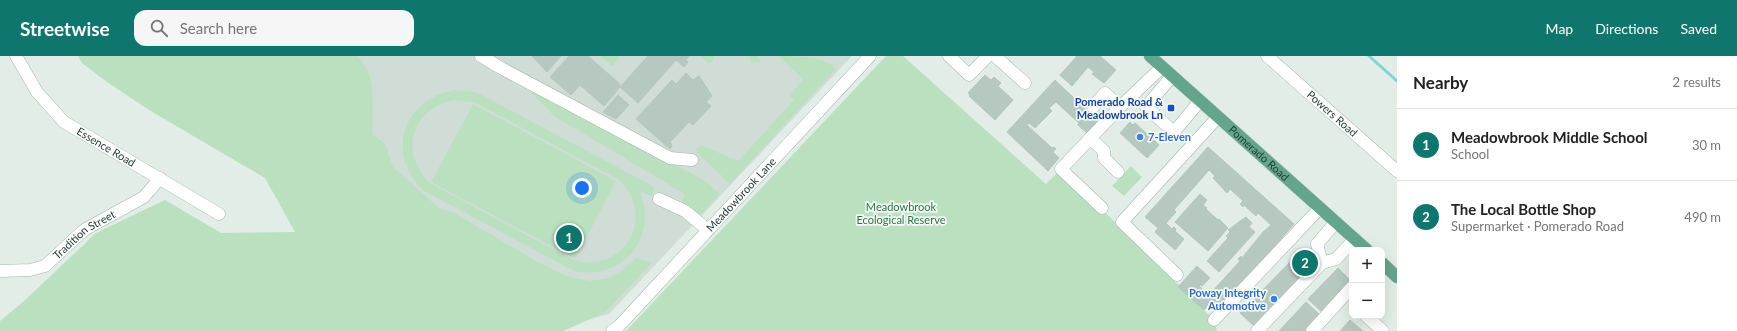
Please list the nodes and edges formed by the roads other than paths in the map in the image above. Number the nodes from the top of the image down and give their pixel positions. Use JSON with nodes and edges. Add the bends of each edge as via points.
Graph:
{"nodes":[{"id":1,"x":16,"y":56,"type":"edge"},
{"id":2,"x":481,"y":56,"type":"edge"},
{"id":3,"x":870,"y":56,"type":"edge"},
{"id":4,"x":949,"y":56,"type":"edge"},
{"id":5,"x":988,"y":56,"type":"edge"},
{"id":6,"x":995,"y":56,"type":"edge"},
{"id":7,"x":1150,"y":56,"type":"edge"},
{"id":8,"x":1268,"y":56,"type":"edge"},
{"id":9,"x":1162,"y":67,"type":"junction"},
{"id":10,"x":1172,"y":76,"type":"junction"},
{"id":11,"x":1025,"y":83,"type":"dead end"},
{"id":12,"x":1200,"y":101,"type":"junction"},
{"id":13,"x":1093,"y":107,"type":"dead end"},
{"id":14,"x":1120,"y":107,"type":"junction"},
{"id":15,"x":1218,"y":117,"type":"junction"},
{"id":16,"x":1090,"y":138,"type":"junction"},
{"id":17,"x":692,"y":160,"type":"dead end"},
{"id":18,"x":1397,"y":170,"type":"edge"},
{"id":19,"x":1118,"y":172,"type":"dead end"},
{"id":20,"x":160,"y":178,"type":"junction"},
{"id":21,"x":659,"y":199,"type":"dead end"},
{"id":22,"x":1102,"y":208,"type":"dead end"},
{"id":23,"x":1320,"y":208,"type":"junction"},
{"id":24,"x":219,"y":214,"type":"dead end"},
{"id":25,"x":1336,"y":222,"type":"junction"},
{"id":26,"x":708,"y":230,"type":"junction"},
{"id":27,"x":1354,"y":239,"type":"junction"},
{"id":28,"x":1363,"y":247,"type":"edge"},
{"id":29,"x":1322,"y":263,"type":"junction"},
{"id":30,"x":1385,"y":266,"type":"edge"},
{"id":31,"x":0,"y":271,"type":"edge"},
{"id":32,"x":1177,"y":275,"type":"dead end"},
{"id":33,"x":1397,"y":277,"type":"edge"},
{"id":34,"x":1349,"y":290,"type":"edge"},
{"id":35,"x":1369,"y":319,"type":"edge"},
{"id":36,"x":1214,"y":320,"type":"dead end"},
{"id":37,"x":612,"y":331,"type":"edge"},
{"id":38,"x":1257,"y":331,"type":"edge"},
{"id":39,"x":1312,"y":331,"type":"edge"},
{"id":40,"x":1383,"y":331,"type":"edge"}],
"edges":[{"from":1,"to":20,"type":"street","name":"Essence Road","via":[[37,92],[64,122]]},
{"from":2,"to":17,"type":"street","via":[[670,158]]},
{"from":3,"to":26,"type":"street","name":"Meadowbrook Lane"},
{"from":4,"to":5,"type":"street","via":[[969,75]]},
{"from":6,"to":11,"type":"street"},
{"from":7,"to":9,"type":"main road","name":"Pomerado Road"},
{"from":8,"to":18,"type":"street","name":"Powers Road"},
{"from":9,"to":10,"type":"main road","name":"Pomerado Road"},
{"from":9,"to":14,"type":"street"},
{"from":10,"to":12,"type":"main road","name":"Pomerado Road"},
{"from":10,"to":12,"type":"street","via":[[1146,107],[1174,132]]},
{"from":12,"to":15,"type":"main road","name":"Pomerado Road"},
{"from":13,"to":14,"type":"street","via":[[1105,93]]},
{"from":14,"to":16,"type":"street"},
{"from":15,"to":23,"type":"main road","name":"Pomerado Road"},
{"from":15,"to":32,"type":"street","via":[[1122,222]]},
{"from":16,"to":19,"type":"street","via":[[1104,151],[1104,158]]},
{"from":16,"to":22,"type":"street","via":[[1061,169]]},
{"from":20,"to":24,"type":"street","name":"Essence Road"},
{"from":20,"to":31,"type":"street","name":"Tradition Street","via":[[144,197],[84,230],[45,266],[30,270]]},
{"from":21,"to":26,"type":"street","via":[[685,211]]},
{"from":23,"to":25,"type":"main road","name":"Pomerado Road"},
{"from":23,"to":36,"type":"street"},
{"from":25,"to":27,"type":"main road","name":"Pomerado Road"},
{"from":25,"to":29,"type":"street","via":[[1317,244]]},
{"from":26,"to":37,"type":"street","name":"Meadowbrook Lane"},
{"from":27,"to":28,"type":"main road","name":"Pomerado Road"},
{"from":27,"to":29,"type":"street","via":[[1336,259]]},
{"from":29,"to":38,"type":"street"},
{"from":30,"to":33,"type":"main road"},
{"from":34,"to":39,"type":"street"},
{"from":35,"to":40,"type":"street"}]}
